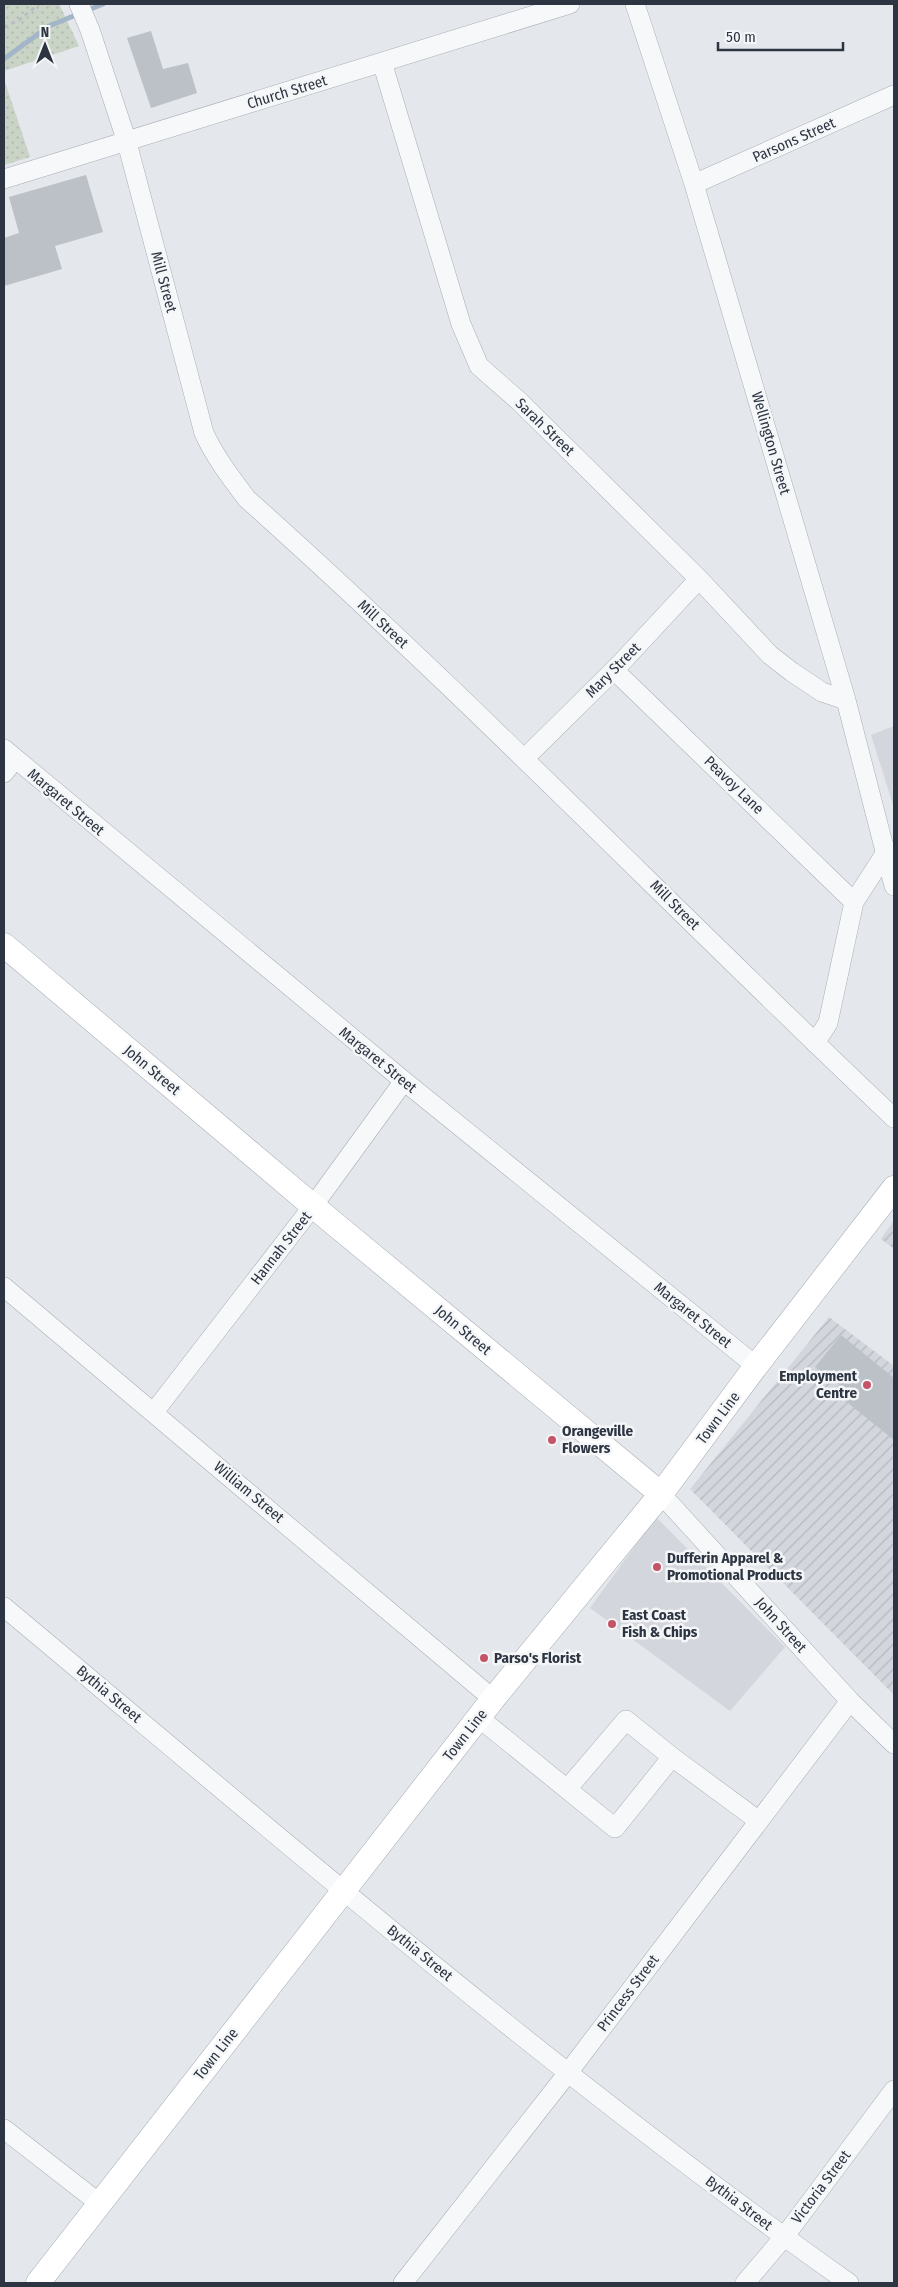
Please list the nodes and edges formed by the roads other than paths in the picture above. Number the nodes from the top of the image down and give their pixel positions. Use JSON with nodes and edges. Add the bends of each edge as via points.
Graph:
{"nodes":[{"id":1,"x":79,"y":4,"type":"edge"},
{"id":2,"x":570,"y":4,"type":"edge"},
{"id":3,"x":635,"y":4,"type":"edge"},
{"id":4,"x":382,"y":62,"type":"junction"},
{"id":5,"x":894,"y":95,"type":"edge"},
{"id":6,"x":126,"y":140,"type":"junction"},
{"id":7,"x":4,"y":179,"type":"edge"},
{"id":8,"x":694,"y":184,"type":"junction"},
{"id":9,"x":699,"y":579,"type":"junction"},
{"id":10,"x":614,"y":670,"type":"junction"},
{"id":11,"x":846,"y":700,"type":"junction"},
{"id":12,"x":525,"y":758,"type":"junction"},
{"id":13,"x":7,"y":760,"type":"edge"},
{"id":14,"x":890,"y":852,"type":"edge"},
{"id":15,"x":894,"y":886,"type":"edge"},
{"id":16,"x":854,"y":902,"type":"junction"},
{"id":17,"x":4,"y":945,"type":"edge"},
{"id":18,"x":815,"y":1043,"type":"junction"},
{"id":19,"x":404,"y":1081,"type":"junction"},
{"id":20,"x":894,"y":1118,"type":"edge"},
{"id":21,"x":894,"y":1188,"type":"edge"},
{"id":22,"x":313,"y":1206,"type":"junction"},
{"id":23,"x":4,"y":1287,"type":"edge"},
{"id":24,"x":756,"y":1366,"type":"junction"},
{"id":25,"x":154,"y":1412,"type":"junction"},
{"id":26,"x":661,"y":1494,"type":"junction"},
{"id":27,"x":4,"y":1607,"type":"edge"},
{"id":28,"x":493,"y":1699,"type":"junction"},
{"id":29,"x":850,"y":1701,"type":"junction"},
{"id":30,"x":478,"y":1717,"type":"junction"},
{"id":31,"x":894,"y":1744,"type":"edge"},
{"id":32,"x":672,"y":1757,"type":"junction"},
{"id":33,"x":568,"y":1788,"type":"junction"},
{"id":34,"x":759,"y":1821,"type":"junction"},
{"id":35,"x":343,"y":1890,"type":"junction"},
{"id":36,"x":567,"y":2074,"type":"junction"},
{"id":37,"x":894,"y":2090,"type":"edge"},
{"id":38,"x":4,"y":2129,"type":"edge"},
{"id":39,"x":100,"y":2202,"type":"junction"},
{"id":40,"x":784,"y":2237,"type":"junction"},
{"id":41,"x":38,"y":2283,"type":"edge"},
{"id":42,"x":403,"y":2283,"type":"edge"},
{"id":43,"x":745,"y":2283,"type":"edge"},
{"id":44,"x":849,"y":2283,"type":"edge"}],
"edges":[{"from":1,"to":6,"type":"street","name":"Mill Street"},
{"from":2,"to":4,"type":"street","name":"Church Street"},
{"from":3,"to":8,"type":"street","name":"Wellington Street"},
{"from":4,"to":6,"type":"street","name":"Church Street"},
{"from":4,"to":9,"type":"street","name":"Sarah Street","via":[[461,324],[474,357]]},
{"from":5,"to":8,"type":"street","name":"Parsons Street"},
{"from":6,"to":7,"type":"street","name":"Church Street"},
{"from":6,"to":12,"type":"street","name":"Mill Street","via":[[204,432],[217,457],[247,498]]},
{"from":8,"to":11,"type":"street","name":"Wellington Street"},
{"from":9,"to":10,"type":"street","name":"Mary Street"},
{"from":9,"to":11,"type":"street","name":"Sarah Street","via":[[770,655],[822,692]]},
{"from":10,"to":12,"type":"street","name":"Mary Street"},
{"from":10,"to":16,"type":"street","name":"Peavoy Lane"},
{"from":11,"to":14,"type":"street","name":"Wellington Street"},
{"from":12,"to":18,"type":"street","name":"Mill Street"},
{"from":13,"to":19,"type":"street","name":"Margaret Street"},
{"from":14,"to":15,"type":"street","name":"Wellington Street"},
{"from":14,"to":16,"type":"street"},
{"from":16,"to":18,"type":"street","via":[[828,1023]]},
{"from":17,"to":22,"type":"main road","name":"John Street"},
{"from":18,"to":20,"type":"street","name":"Mill Street"},
{"from":19,"to":22,"type":"street","name":"Hannah Street"},
{"from":19,"to":24,"type":"street","name":"Margaret Street"},
{"from":21,"to":24,"type":"main road","name":"Town Line"},
{"from":22,"to":25,"type":"street","name":"Hannah Street"},
{"from":22,"to":26,"type":"main road","name":"John Street"},
{"from":23,"to":25,"type":"street","name":"William Street"},
{"from":24,"to":26,"type":"main road","name":"Town Line"},
{"from":25,"to":28,"type":"street","name":"William Street"},
{"from":26,"to":28,"type":"main road","name":"Town Line"},
{"from":26,"to":29,"type":"street","name":"John Street"},
{"from":27,"to":35,"type":"street","name":"Bythia Street"},
{"from":28,"to":30,"type":"main road","name":"Town Line"},
{"from":29,"to":31,"type":"street","name":"John Street"},
{"from":29,"to":34,"type":"street","name":"Princess Street"},
{"from":30,"to":33,"type":"street"},
{"from":30,"to":35,"type":"main road","name":"Town Line"},
{"from":32,"to":33,"type":"street","via":[[626,1720]]},
{"from":32,"to":33,"type":"street","via":[[615,1828]]},
{"from":32,"to":34,"type":"street"},
{"from":34,"to":36,"type":"street","name":"Princess Street"},
{"from":35,"to":36,"type":"street","name":"Bythia Street"},
{"from":35,"to":39,"type":"main road","name":"Town Line"},
{"from":36,"to":40,"type":"street","name":"Bythia Street"},
{"from":36,"to":42,"type":"street","name":"Princess Street"},
{"from":37,"to":40,"type":"street","name":"Victoria Street"},
{"from":38,"to":39,"type":"street"},
{"from":39,"to":41,"type":"main road","name":"Town Line"},
{"from":40,"to":43,"type":"street","name":"Victoria Street"},
{"from":40,"to":44,"type":"street","name":"Bythia Street"}]}
